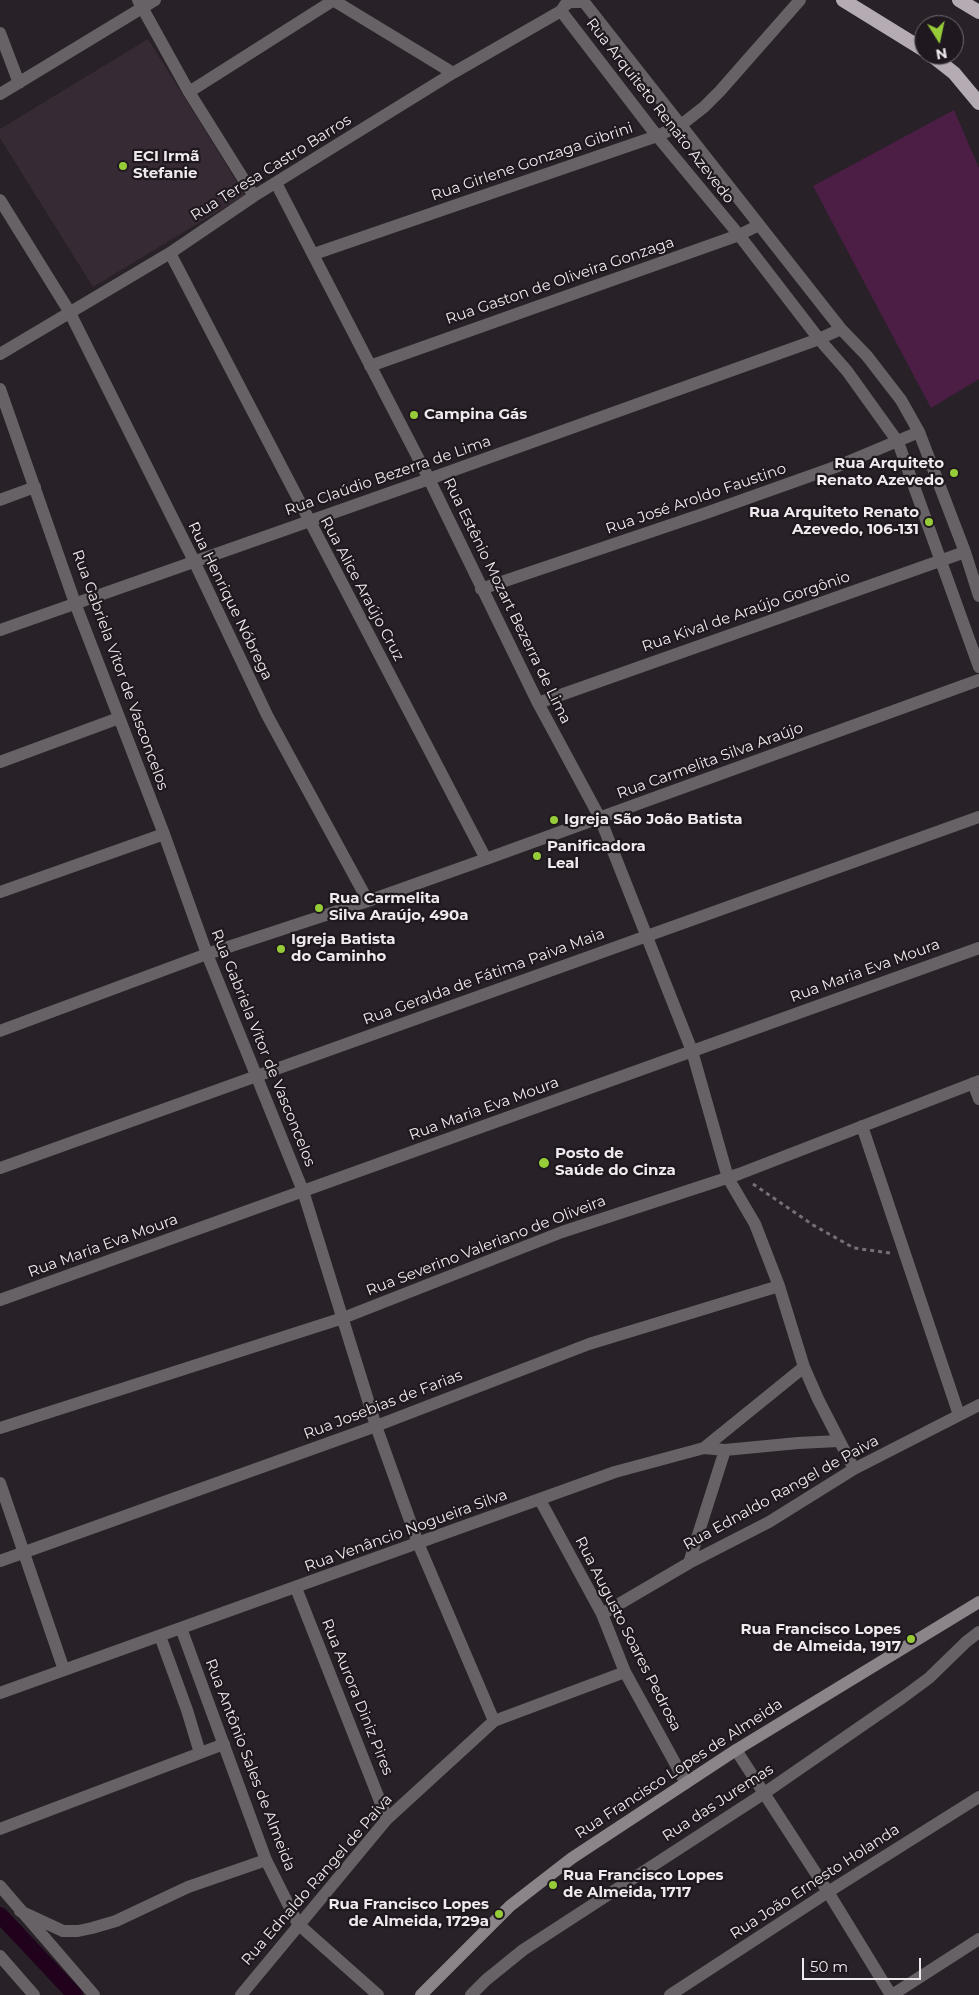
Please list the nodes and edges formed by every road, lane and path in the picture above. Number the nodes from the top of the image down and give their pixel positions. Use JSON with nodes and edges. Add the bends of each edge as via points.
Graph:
{"nodes":[{"id":1,"x":155,"y":0,"type":"edge"},
{"id":2,"x":333,"y":0,"type":"edge"},
{"id":3,"x":800,"y":0,"type":"edge"},
{"id":4,"x":842,"y":0,"type":"edge"},
{"id":5,"x":960,"y":0,"type":"edge"},
{"id":6,"x":140,"y":4,"type":"edge"},
{"id":7,"x":561,"y":11,"type":"junction"},
{"id":8,"x":979,"y":12,"type":"edge"},
{"id":9,"x":0,"y":33,"type":"edge"},
{"id":10,"x":914,"y":44,"type":"edge"},
{"id":11,"x":944,"y":65,"type":"edge"},
{"id":12,"x":453,"y":73,"type":"junction"},
{"id":13,"x":19,"y":83,"type":"junction"},
{"id":14,"x":189,"y":92,"type":"junction"},
{"id":15,"x":0,"y":94,"type":"edge"},
{"id":16,"x":979,"y":103,"type":"edge"},
{"id":17,"x":680,"y":125,"type":"junction"},
{"id":18,"x":657,"y":136,"type":"junction"},
{"id":19,"x":276,"y":183,"type":"junction"},
{"id":20,"x":254,"y":196,"type":"junction"},
{"id":21,"x":0,"y":200,"type":"edge"},
{"id":22,"x":760,"y":225,"type":"junction"},
{"id":23,"x":739,"y":235,"type":"junction"},
{"id":24,"x":170,"y":253,"type":"junction"},
{"id":25,"x":314,"y":254,"type":"junction"},
{"id":26,"x":69,"y":311,"type":"junction"},
{"id":27,"x":841,"y":329,"type":"junction"},
{"id":28,"x":819,"y":339,"type":"junction"},
{"id":29,"x":0,"y":354,"type":"edge"},
{"id":30,"x":370,"y":366,"type":"junction"},
{"id":31,"x":0,"y":388,"type":"edge"},
{"id":32,"x":919,"y":432,"type":"junction"},
{"id":33,"x":898,"y":442,"type":"junction"},
{"id":34,"x":428,"y":479,"type":"junction"},
{"id":35,"x":35,"y":487,"type":"junction"},
{"id":36,"x":0,"y":500,"type":"edge"},
{"id":37,"x":309,"y":522,"type":"junction"},
{"id":38,"x":965,"y":552,"type":"junction"},
{"id":39,"x":194,"y":561,"type":"junction"},
{"id":40,"x":941,"y":561,"type":"junction"},
{"id":41,"x":480,"y":589,"type":"junction"},
{"id":42,"x":979,"y":596,"type":"edge"},
{"id":43,"x":75,"y":603,"type":"junction"},
{"id":44,"x":0,"y":630,"type":"edge"},
{"id":45,"x":979,"y":667,"type":"edge"},
{"id":46,"x":979,"y":680,"type":"edge"},
{"id":47,"x":538,"y":703,"type":"junction"},
{"id":48,"x":119,"y":718,"type":"junction"},
{"id":49,"x":0,"y":762,"type":"edge"},
{"id":50,"x":979,"y":817,"type":"edge"},
{"id":51,"x":600,"y":818,"type":"junction"},
{"id":52,"x":164,"y":834,"type":"junction"},
{"id":53,"x":486,"y":859,"type":"junction"},
{"id":54,"x":0,"y":892,"type":"edge"},
{"id":55,"x":368,"y":901,"type":"junction"},
{"id":56,"x":647,"y":936,"type":"junction"},
{"id":57,"x":979,"y":948,"type":"edge"},
{"id":58,"x":207,"y":954,"type":"junction"},
{"id":59,"x":0,"y":1031,"type":"edge"},
{"id":60,"x":692,"y":1051,"type":"junction"},
{"id":61,"x":256,"y":1076,"type":"junction"},
{"id":62,"x":976,"y":1082,"type":"edge"},
{"id":63,"x":979,"y":1099,"type":"edge"},
{"id":64,"x":862,"y":1126,"type":"junction"},
{"id":65,"x":0,"y":1168,"type":"edge"},
{"id":66,"x":733,"y":1176,"type":"junction"},
{"id":67,"x":303,"y":1191,"type":"junction"},
{"id":68,"x":905,"y":1255,"type":"junction"},
{"id":69,"x":779,"y":1286,"type":"junction"},
{"id":70,"x":0,"y":1300,"type":"edge"},
{"id":71,"x":343,"y":1318,"type":"junction"},
{"id":72,"x":804,"y":1367,"type":"junction"},
{"id":73,"x":979,"y":1405,"type":"edge"},
{"id":74,"x":959,"y":1415,"type":"junction"},
{"id":75,"x":376,"y":1426,"type":"junction"},
{"id":76,"x":0,"y":1428,"type":"edge"},
{"id":77,"x":840,"y":1441,"type":"junction"},
{"id":78,"x":704,"y":1448,"type":"junction"},
{"id":79,"x":725,"y":1450,"type":"junction"},
{"id":80,"x":854,"y":1469,"type":"junction"},
{"id":81,"x":0,"y":1482,"type":"edge"},
{"id":82,"x":540,"y":1500,"type":"junction"},
{"id":83,"x":418,"y":1543,"type":"junction"},
{"id":84,"x":24,"y":1553,"type":"junction"},
{"id":85,"x":0,"y":1561,"type":"edge"},
{"id":86,"x":690,"y":1563,"type":"junction"},
{"id":87,"x":296,"y":1588,"type":"junction"},
{"id":88,"x":979,"y":1602,"type":"edge"},
{"id":89,"x":602,"y":1614,"type":"junction"},
{"id":90,"x":181,"y":1628,"type":"junction"},
{"id":91,"x":979,"y":1632,"type":"edge"},
{"id":92,"x":160,"y":1636,"type":"junction"},
{"id":93,"x":64,"y":1670,"type":"junction"},
{"id":94,"x":625,"y":1672,"type":"junction"},
{"id":95,"x":0,"y":1693,"type":"edge"},
{"id":96,"x":494,"y":1721,"type":"junction"},
{"id":97,"x":224,"y":1744,"type":"junction"},
{"id":98,"x":736,"y":1750,"type":"junction"},
{"id":99,"x":200,"y":1753,"type":"junction"},
{"id":100,"x":686,"y":1783,"type":"junction"},
{"id":101,"x":763,"y":1794,"type":"junction"},
{"id":102,"x":979,"y":1797,"type":"edge"},
{"id":103,"x":387,"y":1818,"type":"junction"},
{"id":104,"x":0,"y":1829,"type":"edge"},
{"id":105,"x":266,"y":1860,"type":"junction"},
{"id":106,"x":0,"y":1886,"type":"edge"},
{"id":107,"x":828,"y":1892,"type":"junction"},
{"id":108,"x":20,"y":1911,"type":"junction"},
{"id":109,"x":298,"y":1924,"type":"junction"},
{"id":110,"x":979,"y":1939,"type":"edge"},
{"id":111,"x":0,"y":1956,"type":"edge"},
{"id":112,"x":5,"y":1971,"type":"edge"},
{"id":113,"x":425,"y":1993,"type":"edge"},
{"id":114,"x":34,"y":1995,"type":"edge"},
{"id":115,"x":94,"y":1995,"type":"edge"},
{"id":116,"x":241,"y":1995,"type":"edge"},
{"id":117,"x":378,"y":1995,"type":"edge"},
{"id":118,"x":471,"y":1995,"type":"edge"},
{"id":119,"x":670,"y":1995,"type":"edge"},
{"id":120,"x":891,"y":1995,"type":"edge"}],
"edges":[{"from":1,"to":6,"type":"street"},
{"from":2,"to":12,"type":"street"},
{"from":2,"to":14,"type":"street"},
{"from":3,"to":17,"type":"street","name":"Rua Girlene Gonzaga Gibrini","via":[[720,91]]},
{"from":4,"to":10,"type":"highway"},
{"from":5,"to":8,"type":"highway"},
{"from":6,"to":13,"type":"street"},
{"from":6,"to":14,"type":"street"},
{"from":7,"to":12,"type":"street","name":"Rua Teresa Castro Barros"},
{"from":7,"to":17,"type":"street","name":"Rua Arquiteto Renato Azevedo","via":[[570,2],[584,2]]},
{"from":7,"to":18,"type":"street","name":"Rua Arquiteto Renato Azevedo"},
{"from":9,"to":13,"type":"street"},
{"from":11,"to":16,"type":"highway"},
{"from":12,"to":19,"type":"street","name":"Rua Teresa Castro Barros"},
{"from":13,"to":15,"type":"street"},
{"from":14,"to":20,"type":"street"},
{"from":17,"to":18,"type":"street","name":"Rua Girlene Gonzaga Gibrini"},
{"from":17,"to":22,"type":"street","name":"Rua Arquiteto Renato Azevedo"},
{"from":18,"to":23,"type":"street","name":"Rua Arquiteto Renato Azevedo"},
{"from":18,"to":25,"type":"street","name":"Rua Girlene Gonzaga Gibrini"},
{"from":19,"to":20,"type":"street","name":"Rua Teresa Castro Barros"},
{"from":19,"to":25,"type":"street","name":"Rua Estênio Mozart Bezerra de Lima"},
{"from":20,"to":24,"type":"street","name":"Rua Teresa Castro Barros"},
{"from":21,"to":26,"type":"street","name":"Rua Henrique Nóbrega"},
{"from":22,"to":23,"type":"street","name":"Rua Gaston de Oliveira Gonzaga"},
{"from":22,"to":27,"type":"street","name":"Rua Arquiteto Renato Azevedo"},
{"from":23,"to":28,"type":"street","name":"Rua Arquiteto Renato Azevedo"},
{"from":23,"to":30,"type":"street","name":"Rua Gaston de Oliveira Gonzaga"},
{"from":24,"to":26,"type":"street","name":"Rua Teresa Castro Barros"},
{"from":24,"to":37,"type":"street","name":"Rua Alice Araújo Cruz"},
{"from":25,"to":30,"type":"street","name":"Rua Estênio Mozart Bezerra de Lima"},
{"from":26,"to":29,"type":"street","name":"Rua Teresa Castro Barros"},
{"from":26,"to":39,"type":"street","name":"Rua Henrique Nóbrega"},
{"from":27,"to":28,"type":"street","name":"Rua Claúdio Bezerra de Lima"},
{"from":27,"to":32,"type":"street","name":"Rua Arquiteto Renato Azevedo","via":[[901,400]]},
{"from":28,"to":33,"type":"street","name":"Rua Arquiteto Renato Azevedo","via":[[847,371]]},
{"from":28,"to":34,"type":"street","name":"Rua Claúdio Bezerra de Lima"},
{"from":30,"to":34,"type":"street","name":"Rua Estênio Mozart Bezerra de Lima"},
{"from":31,"to":35,"type":"street","name":"Rua Gabriela Vitor de Vasconcelos"},
{"from":32,"to":33,"type":"street","name":"Rua José Aroldo Faustino"},
{"from":32,"to":38,"type":"street","name":"Rua Arquiteto Renato Azevedo"},
{"from":33,"to":40,"type":"street","name":"Rua Arquiteto Renato Azevedo"},
{"from":33,"to":41,"type":"street","name":"Rua José Aroldo Faustino","via":[[716,510]]},
{"from":34,"to":37,"type":"street","name":"Rua Claúdio Bezerra de Lima"},
{"from":34,"to":41,"type":"street","name":"Rua Estênio Mozart Bezerra de Lima"},
{"from":35,"to":36,"type":"street"},
{"from":35,"to":43,"type":"street","name":"Rua Gabriela Vitor de Vasconcelos"},
{"from":37,"to":39,"type":"street","name":"Rua Claúdio Bezerra de Lima"},
{"from":37,"to":53,"type":"street","name":"Rua Alice Araújo Cruz"},
{"from":38,"to":40,"type":"street","name":"Rua Kival de Araújo Gorgônio"},
{"from":38,"to":42,"type":"street","name":"Rua Arquiteto Renato Azevedo"},
{"from":39,"to":43,"type":"street","name":"Rua Claúdio Bezerra de Lima"},
{"from":39,"to":55,"type":"street","name":"Rua Henrique Nóbrega","via":[[268,715]]},
{"from":40,"to":45,"type":"street","name":"Rua Arquiteto Renato Azevedo"},
{"from":40,"to":47,"type":"street","name":"Rua Kival de Araújo Gorgônio"},
{"from":41,"to":47,"type":"street","name":"Rua Estênio Mozart Bezerra de Lima"},
{"from":43,"to":44,"type":"street","name":"Rua Claúdio Bezerra de Lima"},
{"from":43,"to":48,"type":"street","name":"Rua Gabriela Vitor de Vasconcelos"},
{"from":46,"to":51,"type":"street","name":"Rua Carmelita Silva Araújo"},
{"from":47,"to":51,"type":"street","name":"Rua Estênio Mozart Bezerra de Lima"},
{"from":48,"to":49,"type":"street"},
{"from":48,"to":52,"type":"street","name":"Rua Gabriela Vitor de Vasconcelos"},
{"from":50,"to":56,"type":"street","name":"Rua Geralda de Fátima Paiva Maia"},
{"from":51,"to":53,"type":"street","name":"Rua Carmelita Silva Araújo"},
{"from":51,"to":56,"type":"street","name":"Rua Estênio Mozart Bezerra de Lima"},
{"from":52,"to":54,"type":"street"},
{"from":52,"to":58,"type":"street","name":"Rua Gabriela Vitor de Vasconcelos"},
{"from":53,"to":55,"type":"street","name":"Rua Carmelita Silva Araújo"},
{"from":55,"to":58,"type":"street","name":"Rua Carmelita Silva Araújo"},
{"from":56,"to":60,"type":"street","name":"Rua Estênio Mozart Bezerra de Lima"},
{"from":56,"to":61,"type":"street","name":"Rua Geralda de Fátima Paiva Maia"},
{"from":57,"to":60,"type":"street","name":"Rua Maria Eva Moura"},
{"from":58,"to":59,"type":"street","name":"Rua Carmelita Silva Araújo"},
{"from":58,"to":61,"type":"street","name":"Rua Gabriela Vitor de Vasconcelos"},
{"from":60,"to":66,"type":"street","name":"Rua Estênio Mozart Bezerra de Lima"},
{"from":60,"to":67,"type":"street","name":"Rua Maria Eva Moura"},
{"from":61,"to":65,"type":"street","name":"Rua Geralda de Fátima Paiva Maia"},
{"from":61,"to":67,"type":"street","name":"Rua Gabriela Vitor de Vasconcelos"},
{"from":62,"to":63,"type":"street"},
{"from":62,"to":64,"type":"street","name":"Rua Severino Valeriano de Oliveira"},
{"from":64,"to":66,"type":"street","name":"Rua Severino Valeriano de Oliveira"},
{"from":64,"to":68,"type":"street"},
{"from":66,"to":68,"type":"path","via":[[854,1248]]},
{"from":66,"to":69,"type":"street","name":"Rua Estênio Mozart Bezerra de Lima","via":[[756,1224]]},
{"from":66,"to":71,"type":"street","name":"Rua Severino Valeriano de Oliveira","via":[[562,1232]]},
{"from":67,"to":70,"type":"street","name":"Rua Maria Eva Moura"},
{"from":67,"to":71,"type":"street","name":"Rua Gabriela Vitor de Vasconcelos"},
{"from":68,"to":74,"type":"street"},
{"from":69,"to":72,"type":"street","name":"Rua Estênio Mozart Bezerra de Lima"},
{"from":69,"to":75,"type":"street","name":"Rua Josebias de Farias","via":[[589,1344]]},
{"from":71,"to":75,"type":"street","name":"Rua Gabriela Vitor de Vasconcelos"},
{"from":71,"to":76,"type":"street","name":"Rua Severino Valeriano de Oliveira"},
{"from":72,"to":77,"type":"street","name":"Rua Estênio Mozart Bezerra de Lima"},
{"from":72,"to":78,"type":"street","name":"Rua Venâncio Nogueira Silva"},
{"from":73,"to":74,"type":"street","name":"Rua Ednaldo Rangel de Paiva"},
{"from":74,"to":80,"type":"street","name":"Rua Ednaldo Rangel de Paiva"},
{"from":75,"to":83,"type":"street","name":"Rua Gabriela Vitor de Vasconcelos"},
{"from":75,"to":84,"type":"street","name":"Rua Josebias de Farias"},
{"from":77,"to":79,"type":"street"},
{"from":77,"to":80,"type":"street","name":"Rua Estênio Mozart Bezerra de Lima"},
{"from":78,"to":79,"type":"street"},
{"from":78,"to":82,"type":"street","name":"Rua Venâncio Nogueira Silva","via":[[615,1472]]},
{"from":79,"to":86,"type":"street"},
{"from":80,"to":86,"type":"street","name":"Rua Ednaldo Rangel de Paiva","via":[[769,1522]]},
{"from":81,"to":84,"type":"street"},
{"from":82,"to":83,"type":"street","name":"Rua Venâncio Nogueira Silva"},
{"from":82,"to":89,"type":"street","name":"Rua Augusto Soares Pedrosa"},
{"from":83,"to":87,"type":"street","name":"Rua Venâncio Nogueira Silva"},
{"from":83,"to":96,"type":"street","name":"Rua Gabriela Vitor de Vasconcelos"},
{"from":84,"to":85,"type":"street","name":"Rua Josebias de Farias"},
{"from":84,"to":93,"type":"street"},
{"from":86,"to":89,"type":"street","name":"Rua Ednaldo Rangel de Paiva"},
{"from":87,"to":90,"type":"street","name":"Rua Venâncio Nogueira Silva"},
{"from":87,"to":103,"type":"street","name":"Rua Aurora Diniz Pires"},
{"from":88,"to":98,"type":"main road","name":"Rua Francisco Lopes de Almeida"},
{"from":89,"to":94,"type":"street","name":"Rua Augusto Soares Pedrosa"},
{"from":90,"to":92,"type":"street","name":"Rua Venâncio Nogueira Silva"},
{"from":90,"to":97,"type":"street","name":"Rua Antônio Sales de Almeida"},
{"from":91,"to":101,"type":"street","name":"Rua das Juremas","via":[[929,1678]]},
{"from":92,"to":93,"type":"street","name":"Rua Venâncio Nogueira Silva"},
{"from":92,"to":99,"type":"street"},
{"from":93,"to":95,"type":"street","name":"Rua Venâncio Nogueira Silva"},
{"from":94,"to":96,"type":"street","name":"Rua Ednaldo Rangel de Paiva"},
{"from":94,"to":100,"type":"street","name":"Rua Augusto Soares Pedrosa"},
{"from":96,"to":103,"type":"street","name":"Rua Ednaldo Rangel de Paiva"},
{"from":97,"to":99,"type":"street"},
{"from":97,"to":105,"type":"street","name":"Rua Antônio Sales de Almeida"},
{"from":98,"to":100,"type":"main road","name":"Rua Francisco Lopes de Almeida"},
{"from":98,"to":101,"type":"street"},
{"from":99,"to":104,"type":"street"},
{"from":100,"to":113,"type":"main road","name":"Rua Francisco Lopes de Almeida","via":[[572,1858],[510,1906]]},
{"from":101,"to":107,"type":"street"},
{"from":101,"to":118,"type":"street","name":"Rua das Juremas","via":[[523,1950]]},
{"from":102,"to":107,"type":"street","name":"Rua João Ernesto Holanda"},
{"from":103,"to":109,"type":"street","name":"Rua Ednaldo Rangel de Paiva"},
{"from":105,"to":108,"type":"street","via":[[188,1887],[116,1921],[78,1931],[62,1930]]},
{"from":105,"to":109,"type":"street","name":"Rua Antônio Sales de Almeida"},
{"from":106,"to":108,"type":"street"},
{"from":107,"to":119,"type":"street","name":"Rua João Ernesto Holanda"},
{"from":107,"to":120,"type":"street"},
{"from":108,"to":115,"type":"street"},
{"from":109,"to":116,"type":"street","name":"Rua Ednaldo Rangel de Paiva"},
{"from":109,"to":117,"type":"street","name":"Rua Antônio Sales de Almeida"},
{"from":110,"to":120,"type":"street"},
{"from":111,"to":112,"type":"street"},
{"from":112,"to":114,"type":"street"}]}
